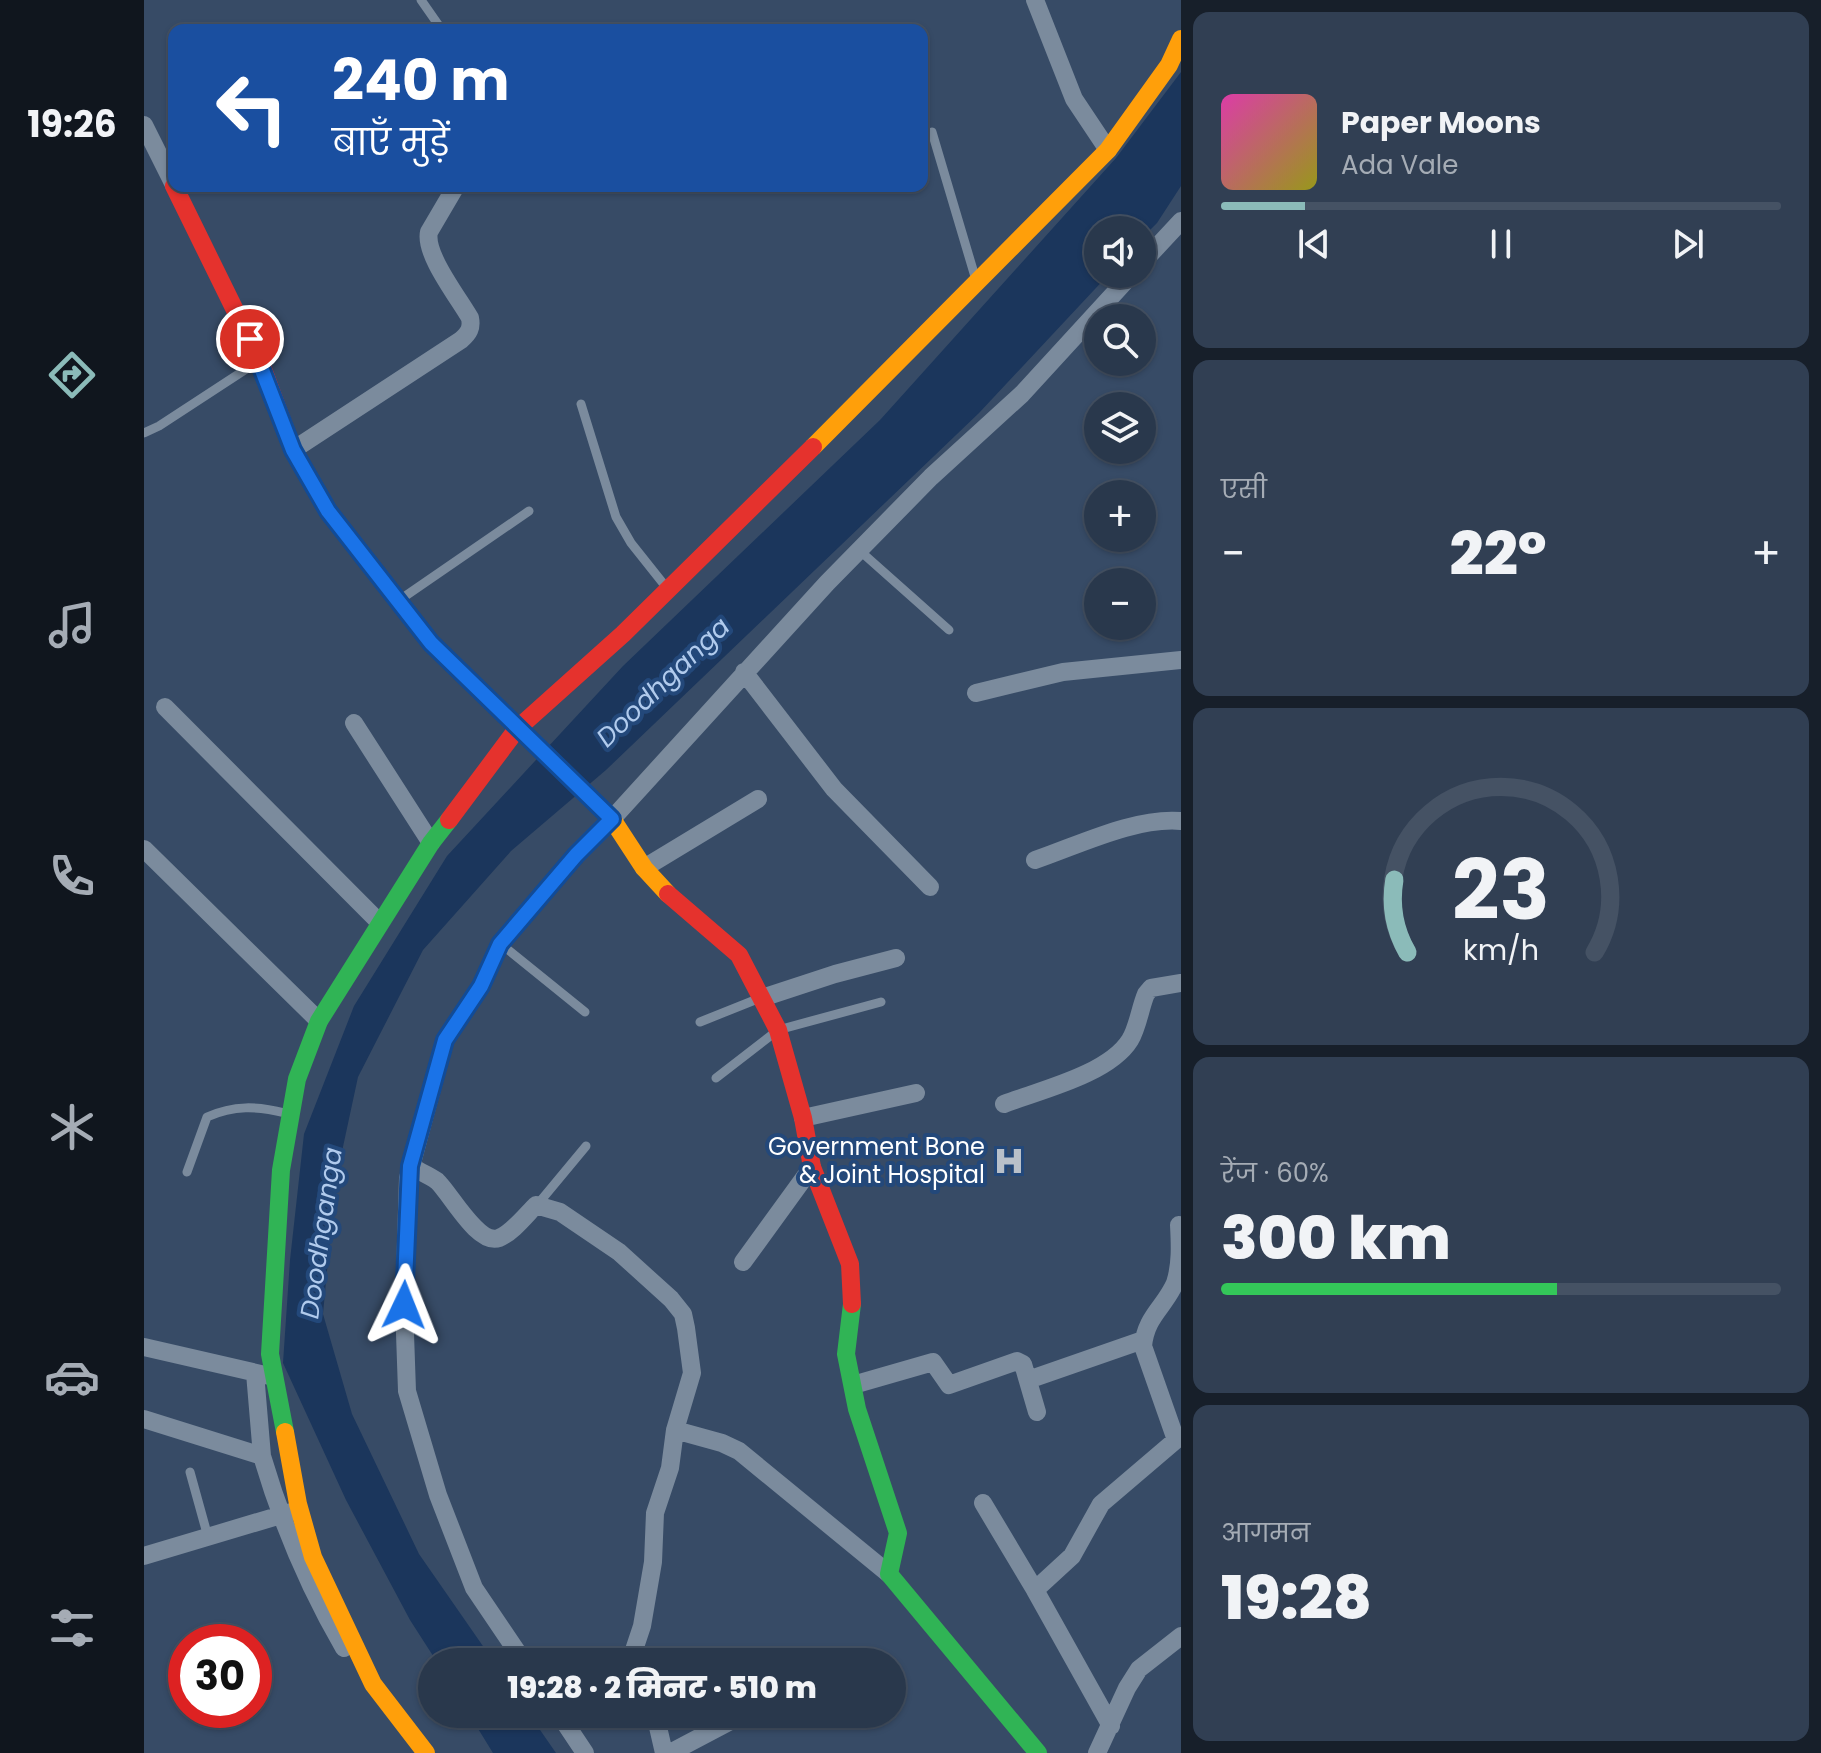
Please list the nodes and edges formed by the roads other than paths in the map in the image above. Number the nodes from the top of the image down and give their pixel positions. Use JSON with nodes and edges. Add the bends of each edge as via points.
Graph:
{"nodes":[{"id":1,"x":421,"y":0,"type":"edge"},
{"id":2,"x":1035,"y":0,"type":"edge"},
{"id":3,"x":438,"y":24,"type":"edge"},
{"id":4,"x":1181,"y":39,"type":"edge"},
{"id":5,"x":144,"y":125,"type":"edge"},
{"id":6,"x":932,"y":132,"type":"dead end"},
{"id":7,"x":1108,"y":150,"type":"junction"},
{"id":8,"x":168,"y":174,"type":"edge"},
{"id":9,"x":177,"y":192,"type":"edge"},
{"id":10,"x":452,"y":192,"type":"edge"},
{"id":11,"x":1181,"y":221,"type":"edge"},
{"id":12,"x":1156,"y":248,"type":"edge"},
{"id":13,"x":977,"y":283,"type":"junction"},
{"id":14,"x":1119,"y":288,"type":"edge"},
{"id":15,"x":260,"y":361,"type":"junction"},
{"id":16,"x":581,"y":404,"type":"dead end"},
{"id":17,"x":144,"y":433,"type":"edge"},
{"id":18,"x":293,"y":450,"type":"junction"},
{"id":19,"x":529,"y":511,"type":"dead end"},
{"id":20,"x":859,"y":550,"type":"junction"},
{"id":21,"x":668,"y":589,"type":"junction"},
{"id":22,"x":398,"y":601,"type":"junction"},
{"id":23,"x":949,"y":630,"type":"dead end"},
{"id":24,"x":1181,"y":660,"type":"edge"},
{"id":25,"x":744,"y":672,"type":"junction"},
{"id":26,"x":976,"y":693,"type":"dead end"},
{"id":27,"x":165,"y":707,"type":"dead end"},
{"id":28,"x":354,"y":723,"type":"dead end"},
{"id":29,"x":522,"y":734,"type":"junction"},
{"id":30,"x":758,"y":799,"type":"dead end"},
{"id":31,"x":612,"y":819,"type":"junction"},
{"id":32,"x":1181,"y":821,"type":"edge"},
{"id":33,"x":431,"y":843,"type":"junction"},
{"id":34,"x":144,"y":849,"type":"edge"},
{"id":35,"x":1035,"y":860,"type":"dead end"},
{"id":36,"x":644,"y":868,"type":"junction"},
{"id":37,"x":930,"y":887,"type":"dead end"},
{"id":38,"x":379,"y":922,"type":"junction"},
{"id":39,"x":500,"y":944,"type":"junction"},
{"id":40,"x":896,"y":958,"type":"dead end"},
{"id":41,"x":1181,"y":983,"type":"edge"},
{"id":42,"x":762,"y":998,"type":"junction"},
{"id":43,"x":881,"y":1002,"type":"dead end"},
{"id":44,"x":585,"y":1012,"type":"dead end"},
{"id":45,"x":319,"y":1021,"type":"junction"},
{"id":46,"x":700,"y":1022,"type":"dead end"},
{"id":47,"x":778,"y":1030,"type":"junction"},
{"id":48,"x":716,"y":1078,"type":"dead end"},
{"id":49,"x":916,"y":1093,"type":"dead end"},
{"id":50,"x":1004,"y":1104,"type":"dead end"},
{"id":51,"x":289,"y":1114,"type":"junction"},
{"id":52,"x":803,"y":1118,"type":"junction"},
{"id":53,"x":586,"y":1146,"type":"dead end"},
{"id":54,"x":410,"y":1166,"type":"junction"},
{"id":55,"x":812,"y":1167,"type":"junction"},
{"id":56,"x":187,"y":1172,"type":"dead end"},
{"id":57,"x":536,"y":1205,"type":"junction"},
{"id":58,"x":1179,"y":1225,"type":"dead end"},
{"id":59,"x":743,"y":1262,"type":"dead end"},
{"id":60,"x":1143,"y":1340,"type":"junction"},
{"id":61,"x":144,"y":1347,"type":"edge"},
{"id":62,"x":255,"y":1373,"type":"junction"},
{"id":63,"x":274,"y":1377,"type":"junction"},
{"id":64,"x":1028,"y":1380,"type":"junction"},
{"id":65,"x":853,"y":1385,"type":"junction"},
{"id":66,"x":1037,"y":1412,"type":"dead end"},
{"id":67,"x":144,"y":1419,"type":"edge"},
{"id":68,"x":675,"y":1430,"type":"junction"},
{"id":69,"x":262,"y":1456,"type":"junction"},
{"id":70,"x":190,"y":1472,"type":"dead end"},
{"id":71,"x":983,"y":1503,"type":"dead end"},
{"id":72,"x":299,"y":1508,"type":"junction"},
{"id":73,"x":280,"y":1516,"type":"junction"},
{"id":74,"x":208,"y":1537,"type":"junction"},
{"id":75,"x":144,"y":1556,"type":"edge"},
{"id":76,"x":889,"y":1574,"type":"junction"},
{"id":77,"x":1035,"y":1590,"type":"junction"},
{"id":78,"x":1181,"y":1636,"type":"edge"},
{"id":79,"x":515,"y":1648,"type":"edge"},
{"id":80,"x":635,"y":1648,"type":"edge"},
{"id":81,"x":373,"y":1684,"type":"junction"},
{"id":82,"x":1111,"y":1726,"type":"junction"},
{"id":83,"x":568,"y":1728,"type":"edge"},
{"id":84,"x":658,"y":1728,"type":"edge"},
{"id":85,"x":717,"y":1728,"type":"edge"},
{"id":86,"x":426,"y":1753,"type":"edge"},
{"id":87,"x":585,"y":1753,"type":"edge"},
{"id":88,"x":664,"y":1753,"type":"edge"},
{"id":89,"x":670,"y":1753,"type":"edge"},
{"id":90,"x":1038,"y":1753,"type":"edge"},
{"id":91,"x":1097,"y":1753,"type":"edge"}],
"edges":[{"from":1,"to":3,"type":"lane"},
{"from":2,"to":7,"type":"street","via":[[1074,99]]},
{"from":4,"to":7,"type":"street","via":[[1169,65]]},
{"from":5,"to":8,"type":"street"},
{"from":6,"to":13,"type":"lane"},
{"from":7,"to":13,"type":"street"},
{"from":9,"to":15,"type":"street"},
{"from":10,"to":18,"type":"street","via":[[427,239],[470,318],[468,333]]},
{"from":11,"to":12,"type":"street"},
{"from":13,"to":21,"type":"street"},
{"from":14,"to":20,"type":"street","via":[[1022,394]]},
{"from":15,"to":17,"type":"lane"},
{"from":15,"to":18,"type":"street"},
{"from":16,"to":21,"type":"lane","via":[[616,517]]},
{"from":18,"to":22,"type":"street","via":[[328,511]]},
{"from":19,"to":22,"type":"lane"},
{"from":20,"to":23,"type":"lane"},
{"from":20,"to":25,"type":"street"},
{"from":21,"to":29,"type":"street"},
{"from":22,"to":29,"type":"street","via":[[431,643]]},
{"from":24,"to":26,"type":"street","via":[[1063,672]]},
{"from":25,"to":31,"type":"street"},
{"from":25,"to":37,"type":"street","via":[[834,789]]},
{"from":27,"to":38,"type":"street"},
{"from":28,"to":33,"type":"street"},
{"from":29,"to":31,"type":"street"},
{"from":29,"to":33,"type":"street"},
{"from":30,"to":36,"type":"street"},
{"from":31,"to":36,"type":"street"},
{"from":31,"to":39,"type":"street"},
{"from":32,"to":35,"type":"street","via":[[1137,825]]},
{"from":33,"to":38,"type":"street"},
{"from":34,"to":45,"type":"street"},
{"from":36,"to":42,"type":"street","via":[[739,955]]},
{"from":38,"to":45,"type":"street"},
{"from":39,"to":44,"type":"lane"},
{"from":39,"to":54,"type":"street","via":[[481,986],[445,1040]]},
{"from":40,"to":42,"type":"street"},
{"from":41,"to":50,"type":"street","via":[[1151,988],[1131,1039],[1116,1057]]},
{"from":42,"to":46,"type":"lane"},
{"from":42,"to":47,"type":"street"},
{"from":43,"to":47,"type":"lane"},
{"from":45,"to":51,"type":"street"},
{"from":47,"to":48,"type":"lane"},
{"from":47,"to":52,"type":"street"},
{"from":49,"to":52,"type":"street"},
{"from":51,"to":56,"type":"lane","via":[[251,1106],[207,1117]]},
{"from":51,"to":63,"type":"street","via":[[270,1354]]},
{"from":52,"to":55,"type":"street"},
{"from":53,"to":57,"type":"lane"},
{"from":54,"to":57,"type":"street","via":[[436,1181],[489,1239],[507,1233]]},
{"from":54,"to":79,"type":"street","via":[[404,1305],[407,1391],[438,1495],[474,1588]]},
{"from":55,"to":59,"type":"street"},
{"from":55,"to":65,"type":"street","via":[[850,1264],[846,1354]]},
{"from":57,"to":68,"type":"street","via":[[560,1212],[619,1252],[683,1314],[692,1373]]},
{"from":58,"to":60,"type":"street","via":[[1177,1279],[1151,1317]]},
{"from":60,"to":64,"type":"street"},
{"from":60,"to":77,"type":"street","via":[[1176,1440],[1101,1504],[1072,1556]]},
{"from":61,"to":62,"type":"street"},
{"from":62,"to":63,"type":"street"},
{"from":62,"to":69,"type":"street"},
{"from":63,"to":72,"type":"street"},
{"from":64,"to":65,"type":"street","via":[[1017,1361],[949,1385],[933,1362]]},
{"from":64,"to":66,"type":"street"},
{"from":65,"to":76,"type":"street","via":[[898,1533]]},
{"from":67,"to":69,"type":"street"},
{"from":68,"to":76,"type":"street","via":[[739,1451]]},
{"from":68,"to":80,"type":"street","via":[[670,1468],[655,1513],[653,1562]]},
{"from":69,"to":73,"type":"street"},
{"from":70,"to":74,"type":"lane"},
{"from":71,"to":77,"type":"street"},
{"from":72,"to":73,"type":"street"},
{"from":72,"to":81,"type":"street","via":[[313,1557]]},
{"from":73,"to":74,"type":"street"},
{"from":73,"to":81,"type":"street","via":[[325,1615],[352,1662]]},
{"from":74,"to":75,"type":"street"},
{"from":76,"to":90,"type":"street"},
{"from":77,"to":82,"type":"street"},
{"from":78,"to":82,"type":"street","via":[[1139,1669]]},
{"from":81,"to":86,"type":"street"},
{"from":82,"to":91,"type":"street"},
{"from":83,"to":87,"type":"street"},
{"from":84,"to":88,"type":"street"},
{"from":85,"to":89,"type":"street"}]}
